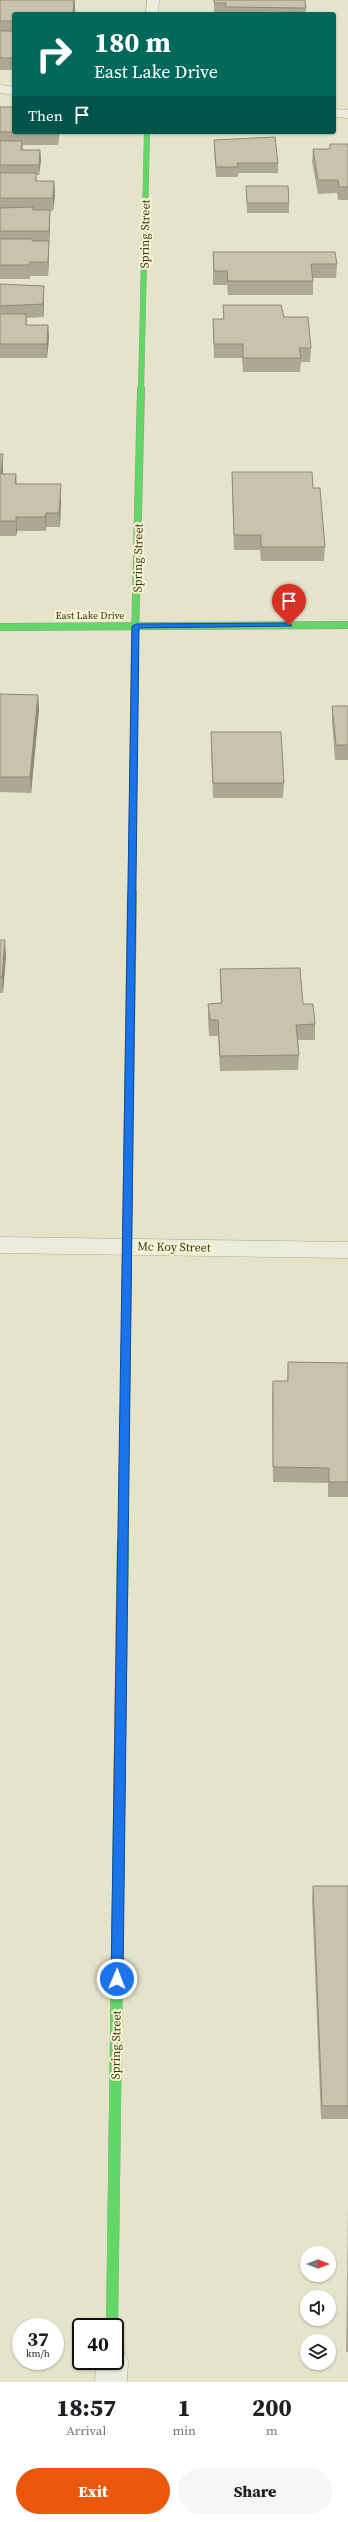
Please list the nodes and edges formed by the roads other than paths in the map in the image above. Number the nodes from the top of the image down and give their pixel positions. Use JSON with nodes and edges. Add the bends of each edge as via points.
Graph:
{"nodes":[{"id":1,"x":153,"y":0,"type":"edge"},
{"id":2,"x":152,"y":12,"type":"edge"},
{"id":3,"x":0,"y":89,"type":"edge"},
{"id":4,"x":12,"y":91,"type":"edge"},
{"id":5,"x":336,"y":113,"type":"edge"},
{"id":6,"x":348,"y":114,"type":"edge"},
{"id":7,"x":147,"y":134,"type":"edge"},
{"id":8,"x":348,"y":625,"type":"edge"},
{"id":9,"x":136,"y":626,"type":"junction"},
{"id":10,"x":0,"y":627,"type":"edge"},
{"id":11,"x":0,"y":1245,"type":"edge"},
{"id":12,"x":126,"y":1247,"type":"junction"},
{"id":13,"x":348,"y":1250,"type":"edge"},
{"id":14,"x":112,"y":2318,"type":"edge"},
{"id":15,"x":112,"y":2370,"type":"edge"},
{"id":16,"x":112,"y":2382,"type":"edge"}],
"edges":[{"from":1,"to":2,"type":"street"},
{"from":3,"to":4,"type":"street"},
{"from":5,"to":6,"type":"street"},
{"from":7,"to":9,"type":"street","name":"Spring Street"},
{"from":8,"to":9,"type":"street","name":"East Lake Drive"},
{"from":9,"to":10,"type":"street","name":"East Lake Drive"},
{"from":9,"to":12,"type":"street","name":"Spring Street"},
{"from":11,"to":12,"type":"street","name":"Mc Koy Street"},
{"from":12,"to":13,"type":"street","name":"Mc Koy Street"},
{"from":12,"to":14,"type":"street","name":"Spring Street"},
{"from":15,"to":16,"type":"street"}]}
